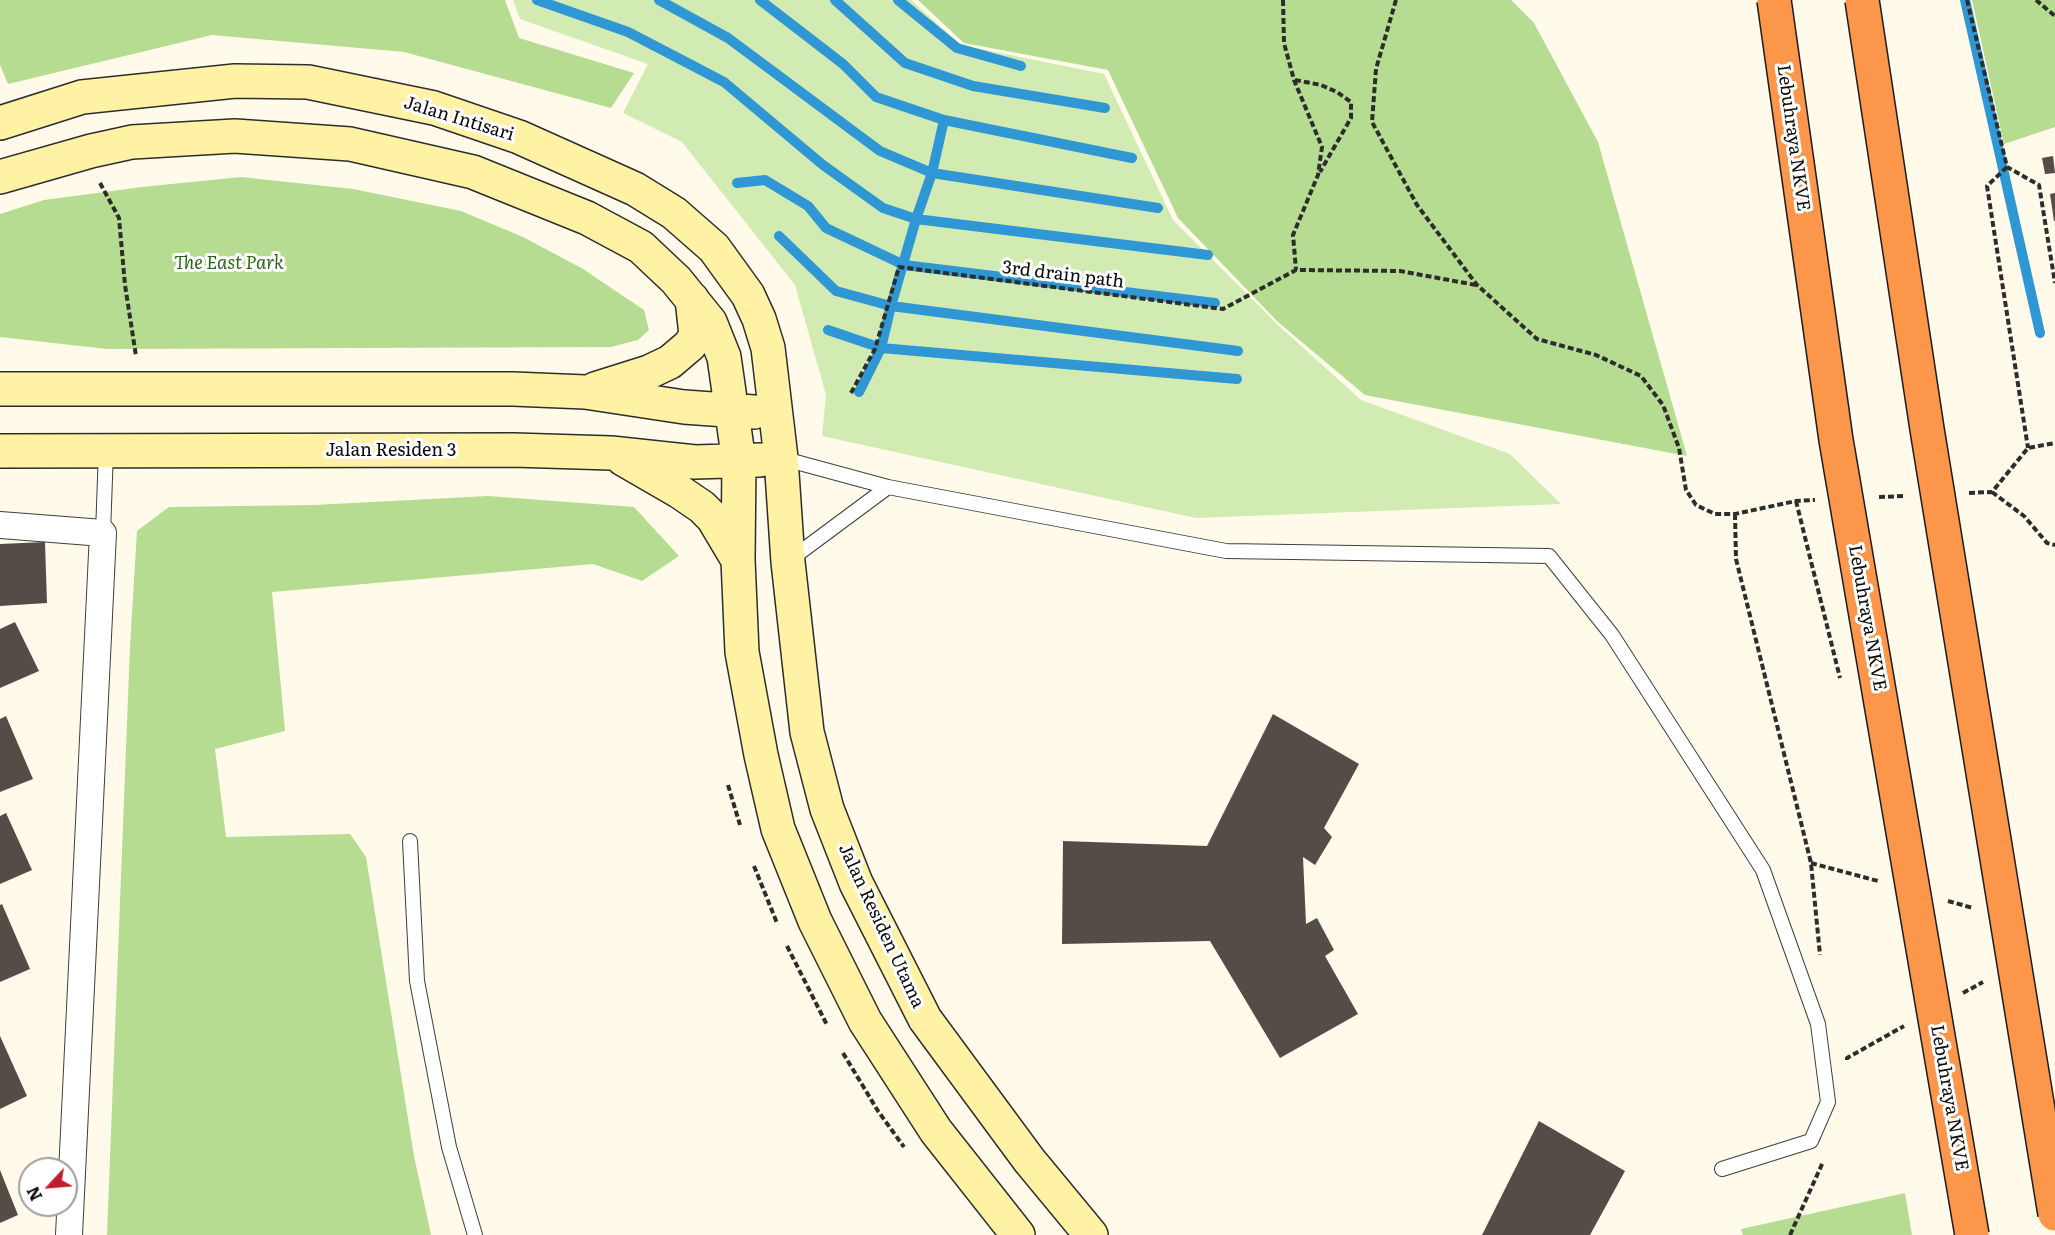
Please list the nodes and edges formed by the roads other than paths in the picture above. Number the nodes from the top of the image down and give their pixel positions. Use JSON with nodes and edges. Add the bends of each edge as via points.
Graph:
{"nodes":[{"id":1,"x":1774,"y":0,"type":"edge"},
{"id":2,"x":1862,"y":0,"type":"edge"},
{"id":3,"x":0,"y":123,"type":"edge"},
{"id":4,"x":0,"y":177,"type":"edge"},
{"id":5,"x":692,"y":299,"type":"junction"},
{"id":6,"x":0,"y":389,"type":"edge"},
{"id":7,"x":585,"y":392,"type":"junction"},
{"id":8,"x":731,"y":411,"type":"junction"},
{"id":9,"x":776,"y":413,"type":"junction"},
{"id":10,"x":0,"y":451,"type":"edge"},
{"id":11,"x":106,"y":451,"type":"junction"},
{"id":12,"x":611,"y":453,"type":"junction"},
{"id":13,"x":781,"y":458,"type":"junction"},
{"id":14,"x":739,"y":462,"type":"junction"},
{"id":15,"x":888,"y":487,"type":"junction"},
{"id":16,"x":0,"y":525,"type":"edge"},
{"id":17,"x":103,"y":533,"type":"junction"},
{"id":18,"x":738,"y":560,"type":"junction"},
{"id":19,"x":788,"y":562,"type":"junction"},
{"id":20,"x":410,"y":841,"type":"dead end"},
{"id":21,"x":1722,"y":1169,"type":"dead end"},
{"id":22,"x":2055,"y":1214,"type":"edge"},
{"id":23,"x":69,"y":1235,"type":"edge"},
{"id":24,"x":475,"y":1235,"type":"edge"},
{"id":25,"x":1018,"y":1235,"type":"edge"},
{"id":26,"x":1091,"y":1235,"type":"edge"},
{"id":27,"x":1972,"y":1235,"type":"edge"}],
"edges":[{"from":1,"to":27,"type":"highway","name":"Lebuhraya NKVE","bridge":true,"via":[[1836,440]]},
{"from":2,"to":22,"type":"highway","bridge":true,"via":[[1927,429]]},
{"from":3,"to":9,"type":"street","name":"Jalan Intisari","via":[[82,97],[235,81],[308,82],[434,108],[519,137],[635,189],[674,213],[714,248],[748,295],[759,319],[768,348]]},
{"from":4,"to":5,"type":"street","via":[[132,142],[235,136],[350,144],[473,172],[587,218],[642,247]]},
{"from":5,"to":7,"type":"street","via":[[696,335],[690,345],[670,362],[649,372]]},
{"from":5,"to":8,"type":"street","via":[[718,338]]},
{"from":6,"to":7,"type":"street"},
{"from":7,"to":8,"type":"street"},
{"from":8,"to":9,"type":"street"},
{"from":8,"to":14,"type":"street"},
{"from":9,"to":13,"type":"street","name":"Jalan Intisari"},
{"from":10,"to":11,"type":"street","name":"Jalan Residen 3"},
{"from":11,"to":12,"type":"street","name":"Jalan Residen 3"},
{"from":11,"to":17,"type":"lane"},
{"from":12,"to":14,"type":"street","name":"Jalan Residen 3","via":[[695,462]]},
{"from":12,"to":18,"type":"street","via":[[702,507]]},
{"from":13,"to":14,"type":"street","name":"Jalan Residen 3"},
{"from":13,"to":15,"type":"lane"},
{"from":13,"to":19,"type":"street","name":"Jalan Residen Utama"},
{"from":14,"to":18,"type":"street"},
{"from":15,"to":19,"type":"lane"},
{"from":15,"to":21,"type":"lane","via":[[1226,551],[1549,556],[1612,635],[1763,870],[1818,1024],[1828,1102],[1811,1142]]},
{"from":16,"to":17,"type":"street"},
{"from":17,"to":23,"type":"street"},
{"from":18,"to":25,"type":"street","via":[[742,652],[760,755],[778,828],[815,921],[884,1051],[936,1131]]},
{"from":19,"to":26,"type":"street","name":"Jalan Residen Utama","via":[[807,732],[827,809],[856,883],[925,1019],[1029,1160]]},
{"from":20,"to":24,"type":"lane","via":[[417,981],[449,1147]]}]}
